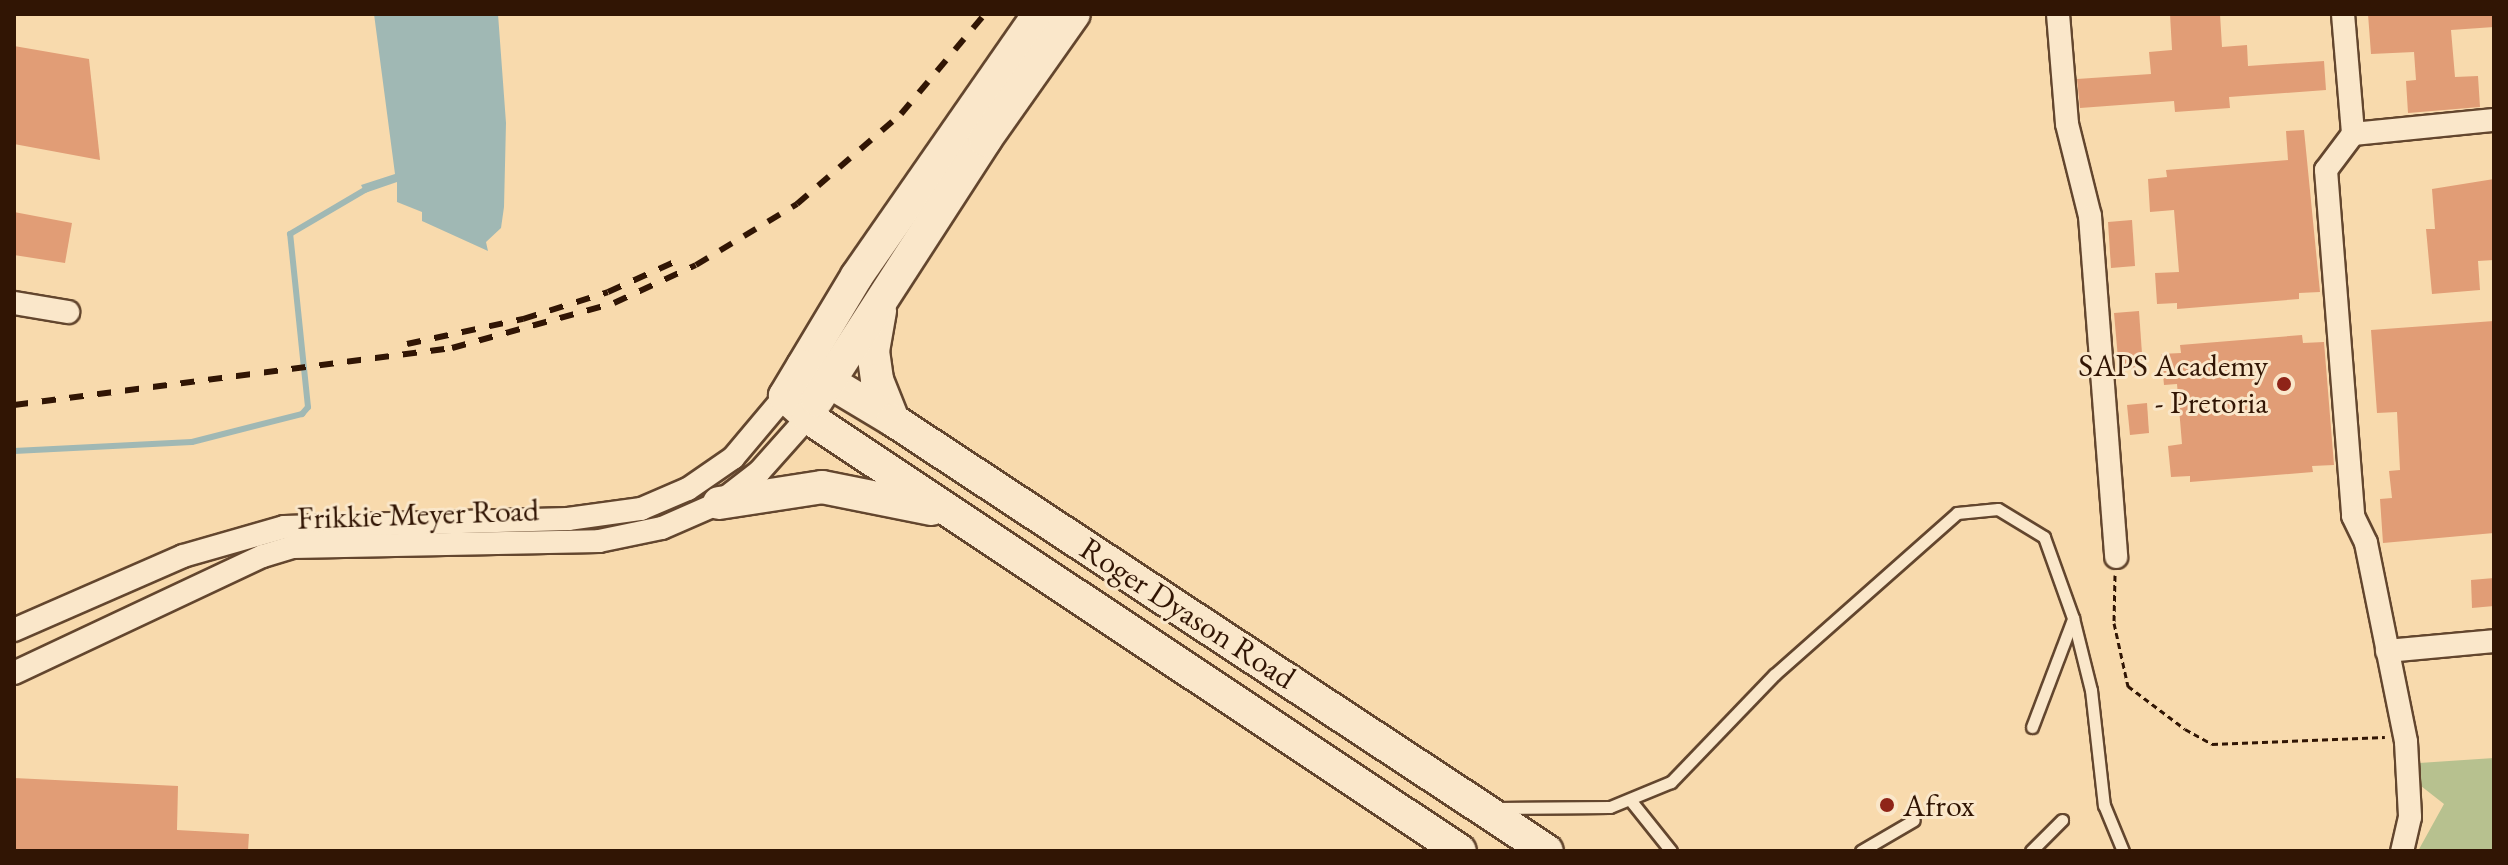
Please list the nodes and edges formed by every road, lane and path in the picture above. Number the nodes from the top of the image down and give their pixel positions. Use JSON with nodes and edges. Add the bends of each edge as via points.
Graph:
{"nodes":[{"id":1,"x":1039,"y":14,"type":"edge"},
{"id":2,"x":1074,"y":14,"type":"edge"},
{"id":3,"x":2058,"y":14,"type":"edge"},
{"id":4,"x":2343,"y":14,"type":"edge"},
{"id":5,"x":2494,"y":120,"type":"edge"},
{"id":6,"x":2353,"y":134,"type":"junction"},
{"id":7,"x":883,"y":296,"type":"junction"},
{"id":8,"x":14,"y":303,"type":"edge"},
{"id":9,"x":68,"y":312,"type":"dead end"},
{"id":10,"x":815,"y":374,"type":"junction"},
{"id":11,"x":797,"y":407,"type":"junction"},
{"id":12,"x":893,"y":420,"type":"junction"},
{"id":13,"x":719,"y":503,"type":"junction"},
{"id":14,"x":955,"y":514,"type":"junction"},
{"id":15,"x":2116,"y":557,"type":"joint"},
{"id":16,"x":2073,"y":618,"type":"junction"},
{"id":17,"x":14,"y":630,"type":"edge"},
{"id":18,"x":2494,"y":641,"type":"edge"},
{"id":19,"x":2387,"y":651,"type":"junction"},
{"id":20,"x":14,"y":673,"type":"edge"},
{"id":21,"x":2032,"y":727,"type":"dead end"},
{"id":22,"x":2405,"y":736,"type":"junction"},
{"id":23,"x":1631,"y":801,"type":"junction"},
{"id":24,"x":1485,"y":808,"type":"junction"},
{"id":25,"x":1914,"y":820,"type":"dead end"},
{"id":26,"x":2062,"y":820,"type":"dead end"},
{"id":27,"x":1460,"y":851,"type":"edge"},
{"id":28,"x":1547,"y":851,"type":"edge"},
{"id":29,"x":1671,"y":851,"type":"edge"},
{"id":30,"x":1861,"y":851,"type":"edge"},
{"id":31,"x":2031,"y":851,"type":"edge"},
{"id":32,"x":2123,"y":851,"type":"edge"},
{"id":33,"x":2402,"y":851,"type":"edge"}],
"edges":[{"from":1,"to":10,"type":"main road","via":[[857,276]]},
{"from":2,"to":7,"type":"main road"},
{"from":3,"to":15,"type":"street","via":[[2067,124],[2090,216]]},
{"from":4,"to":6,"type":"street"},
{"from":5,"to":6,"type":"street"},
{"from":6,"to":19,"type":"street","via":[[2326,170],[2353,516],[2366,543]]},
{"from":7,"to":10,"type":"main road"},
{"from":7,"to":12,"type":"main road","via":[[873,351],[877,380]]},
{"from":8,"to":9,"type":"street"},
{"from":10,"to":11,"type":"main road"},
{"from":10,"to":12,"type":"main road","name":"Roger Dyason Road"},
{"from":11,"to":13,"type":"street","name":"Frikkie Meyer Road","via":[[759,472]]},
{"from":11,"to":14,"type":"main road","name":"Roger Dyason Road"},
{"from":11,"to":17,"type":"street","name":"Frikkie Meyer Road","via":[[688,489],[641,509],[568,519],[284,527],[169,561]]},
{"from":12,"to":24,"type":"main road","name":"Roger Dyason Road"},
{"from":13,"to":14,"type":"main road","via":[[822,487]]},
{"from":13,"to":20,"type":"street","name":"Frikkie Meyer Road","via":[[662,528],[599,541],[293,547],[263,556]]},
{"from":14,"to":27,"type":"main road","name":"Roger Dyason Road"},
{"from":15,"to":22,"type":"path","via":[[2114,623],[2128,686],[2185,729],[2212,744]]},
{"from":16,"to":21,"type":"lane"},
{"from":16,"to":23,"type":"lane","via":[[2044,537],[1998,509],[1957,513],[1774,675],[1671,782]]},
{"from":16,"to":32,"type":"lane","via":[[2091,690],[2104,805]]},
{"from":18,"to":19,"type":"street"},
{"from":19,"to":22,"type":"street"},
{"from":22,"to":33,"type":"street","via":[[2410,807]]},
{"from":23,"to":24,"type":"lane","via":[[1610,807]]},
{"from":23,"to":29,"type":"lane"},
{"from":24,"to":28,"type":"main road","name":"Roger Dyason Road"},
{"from":25,"to":30,"type":"lane"},
{"from":26,"to":31,"type":"lane"}]}
